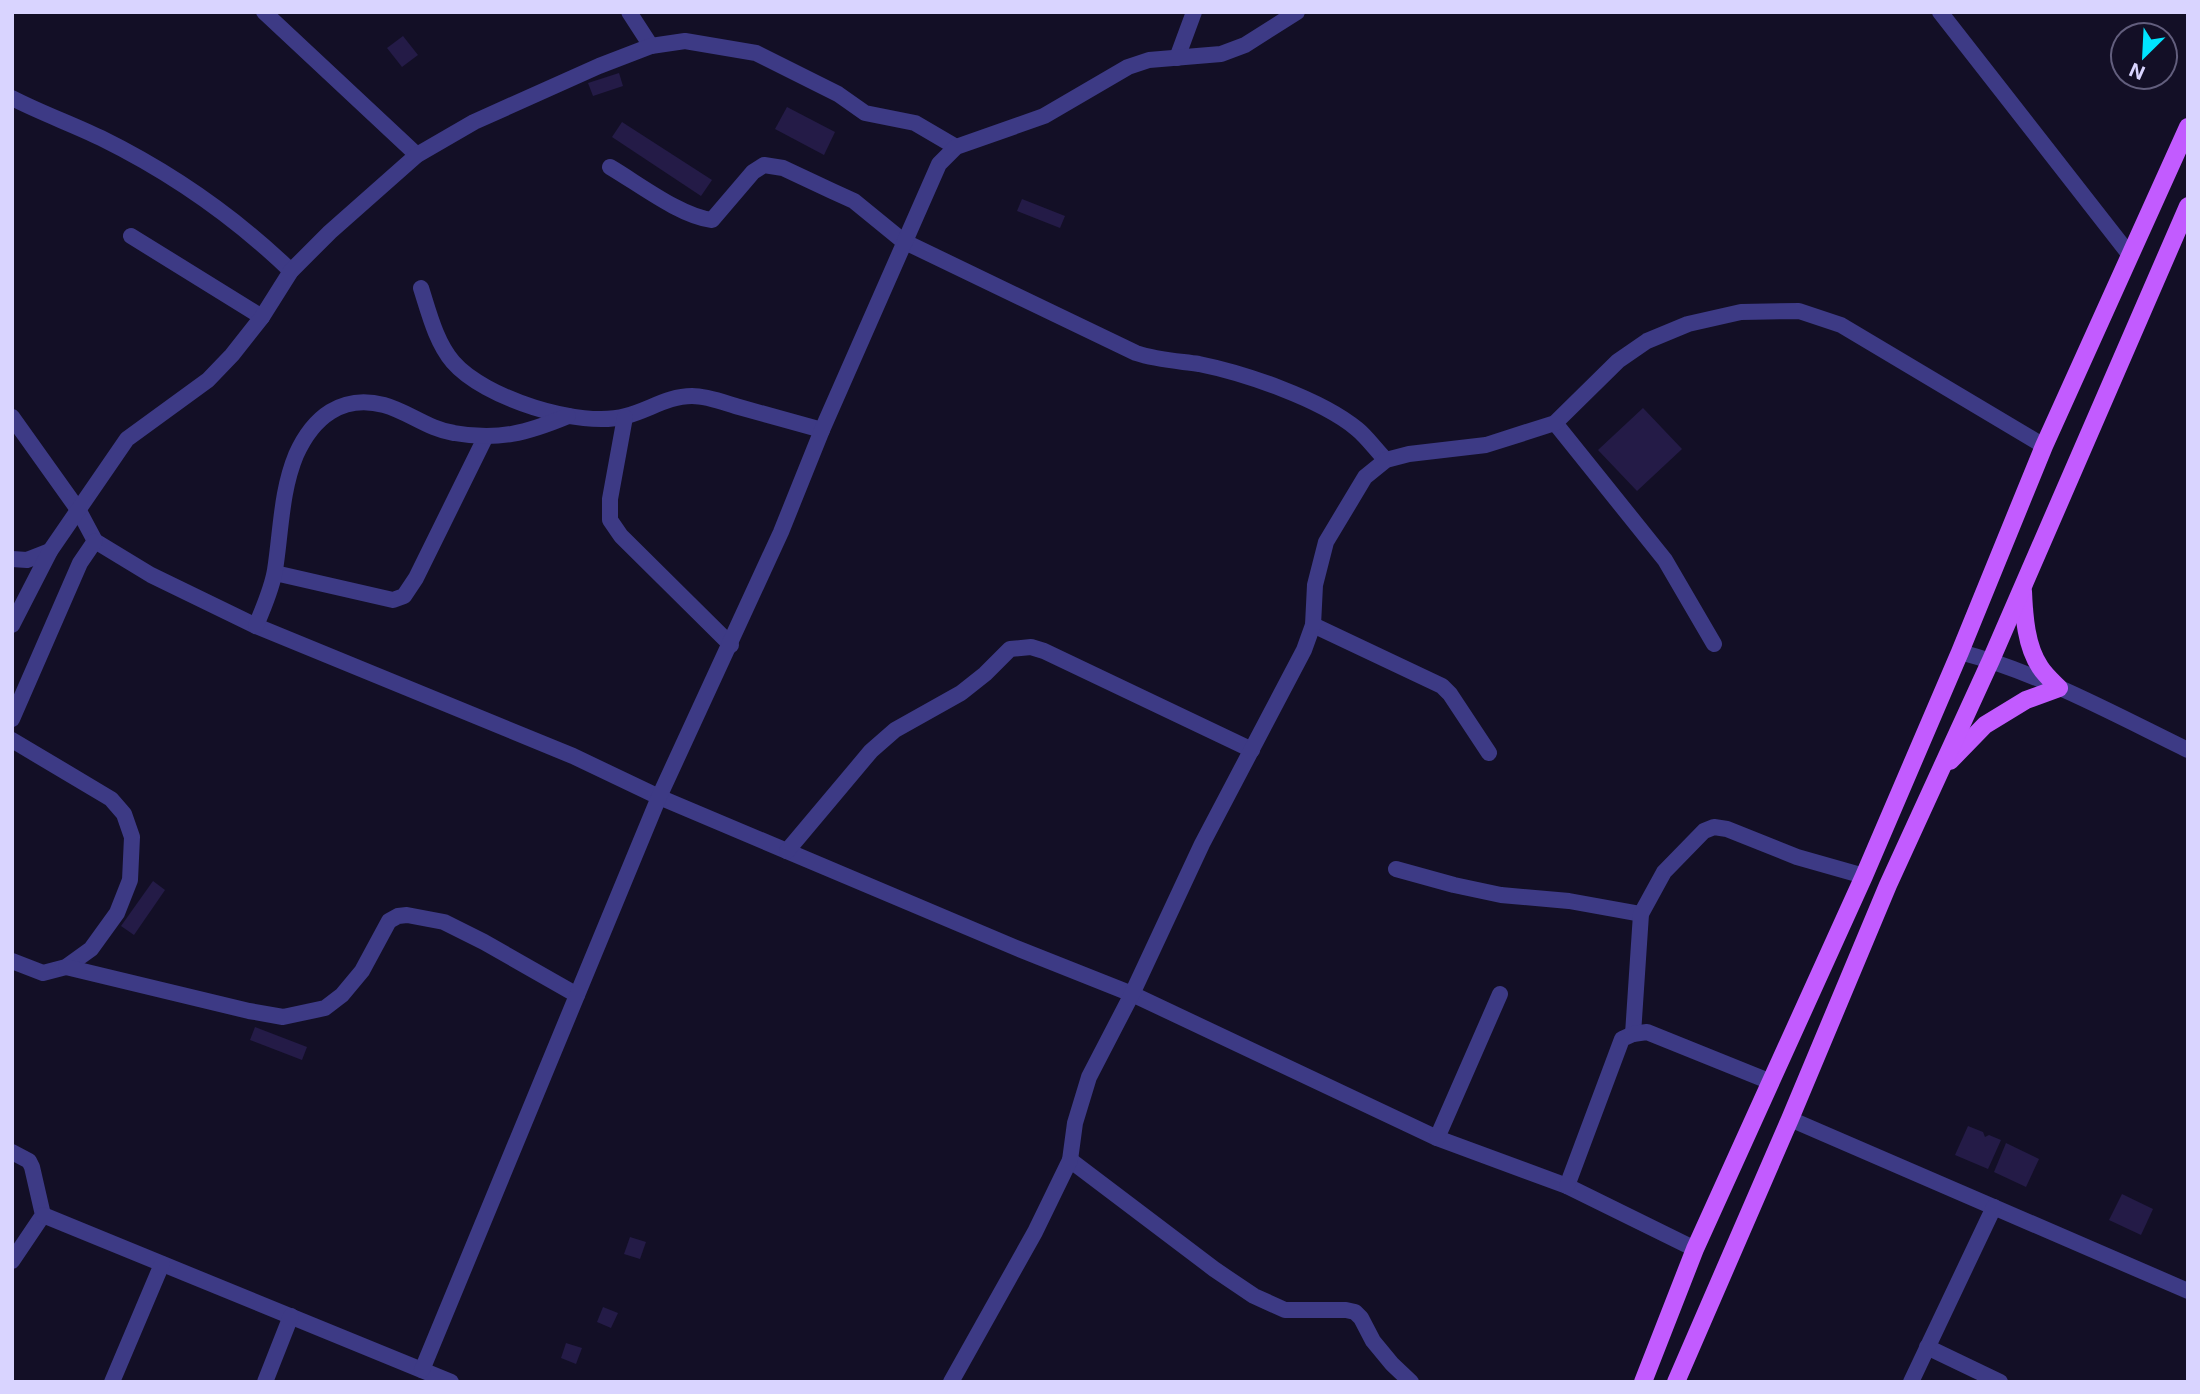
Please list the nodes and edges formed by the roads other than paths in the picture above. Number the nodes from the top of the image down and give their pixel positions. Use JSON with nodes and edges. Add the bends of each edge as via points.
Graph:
{"nodes":[{"id":1,"x":264,"y":12,"type":"edge"},
{"id":2,"x":629,"y":12,"type":"edge"},
{"id":3,"x":1194,"y":12,"type":"edge"},
{"id":4,"x":1297,"y":12,"type":"edge"},
{"id":5,"x":1940,"y":12,"type":"edge"},
{"id":6,"x":651,"y":46,"type":"junction"},
{"id":7,"x":1177,"y":58,"type":"junction"},
{"id":8,"x":12,"y":98,"type":"edge"},
{"id":9,"x":2188,"y":127,"type":"edge"},
{"id":10,"x":956,"y":147,"type":"junction"},
{"id":11,"x":417,"y":155,"type":"junction"},
{"id":12,"x":610,"y":167,"type":"dead end"},
{"id":13,"x":2188,"y":206,"type":"edge"},
{"id":14,"x":131,"y":236,"type":"dead end"},
{"id":15,"x":904,"y":241,"type":"junction"},
{"id":16,"x":2129,"y":254,"type":"junction"},
{"id":17,"x":291,"y":271,"type":"junction"},
{"id":18,"x":421,"y":288,"type":"dead end"},
{"id":19,"x":262,"y":317,"type":"junction"},
{"id":20,"x":568,"y":416,"type":"junction"},
{"id":21,"x":12,"y":417,"type":"edge"},
{"id":22,"x":625,"y":417,"type":"junction"},
{"id":23,"x":1555,"y":422,"type":"junction"},
{"id":24,"x":822,"y":430,"type":"junction"},
{"id":25,"x":486,"y":436,"type":"junction"},
{"id":26,"x":2044,"y":446,"type":"junction"},
{"id":27,"x":1386,"y":460,"type":"junction"},
{"id":28,"x":79,"y":511,"type":"junction"},
{"id":29,"x":95,"y":541,"type":"junction"},
{"id":30,"x":50,"y":551,"type":"junction"},
{"id":31,"x":12,"y":559,"type":"edge"},
{"id":32,"x":275,"y":573,"type":"junction"},
{"id":33,"x":2023,"y":586,"type":"junction"},
{"id":34,"x":12,"y":625,"type":"edge"},
{"id":35,"x":1313,"y":625,"type":"junction"},
{"id":36,"x":256,"y":626,"type":"junction"},
{"id":37,"x":1714,"y":644,"type":"dead end"},
{"id":38,"x":731,"y":645,"type":"junction"},
{"id":39,"x":1960,"y":652,"type":"junction"},
{"id":40,"x":1991,"y":660,"type":"junction"},
{"id":41,"x":2059,"y":688,"type":"junction"},
{"id":42,"x":12,"y":719,"type":"edge"},
{"id":43,"x":12,"y":740,"type":"edge"},
{"id":44,"x":1252,"y":750,"type":"junction"},
{"id":45,"x":2188,"y":750,"type":"edge"},
{"id":46,"x":1489,"y":753,"type":"dead end"},
{"id":47,"x":1940,"y":771,"type":"junction"},
{"id":48,"x":659,"y":797,"type":"junction"},
{"id":49,"x":787,"y":851,"type":"junction"},
{"id":50,"x":1395,"y":869,"type":"dead end"},
{"id":51,"x":1864,"y":876,"type":"junction"},
{"id":52,"x":1641,"y":914,"type":"junction"},
{"id":53,"x":12,"y":961,"type":"edge"},
{"id":54,"x":66,"y":967,"type":"junction"},
{"id":55,"x":1132,"y":994,"type":"junction"},
{"id":56,"x":1500,"y":994,"type":"dead end"},
{"id":57,"x":577,"y":995,"type":"junction"},
{"id":58,"x":1633,"y":1034,"type":"junction"},
{"id":59,"x":1771,"y":1082,"type":"junction"},
{"id":60,"x":1790,"y":1119,"type":"junction"},
{"id":61,"x":1437,"y":1138,"type":"junction"},
{"id":62,"x":12,"y":1152,"type":"edge"},
{"id":63,"x":1070,"y":1160,"type":"junction"},
{"id":64,"x":1567,"y":1186,"type":"junction"},
{"id":65,"x":1994,"y":1207,"type":"junction"},
{"id":66,"x":43,"y":1215,"type":"junction"},
{"id":67,"x":1695,"y":1250,"type":"junction"},
{"id":68,"x":12,"y":1261,"type":"edge"},
{"id":69,"x":162,"y":1264,"type":"junction"},
{"id":70,"x":2188,"y":1291,"type":"edge"},
{"id":71,"x":291,"y":1316,"type":"junction"},
{"id":72,"x":1927,"y":1347,"type":"junction"},
{"id":73,"x":422,"y":1370,"type":"junction"},
{"id":74,"x":112,"y":1382,"type":"edge"},
{"id":75,"x":265,"y":1382,"type":"edge"},
{"id":76,"x":451,"y":1382,"type":"edge"},
{"id":77,"x":951,"y":1382,"type":"edge"},
{"id":78,"x":1411,"y":1382,"type":"edge"},
{"id":79,"x":1643,"y":1382,"type":"edge"},
{"id":80,"x":1676,"y":1382,"type":"edge"},
{"id":81,"x":1910,"y":1382,"type":"edge"},
{"id":82,"x":2000,"y":1382,"type":"edge"}],
"edges":[{"from":1,"to":11,"type":"street"},
{"from":2,"to":6,"type":"street"},
{"from":3,"to":7,"type":"street"},
{"from":4,"to":7,"type":"street","via":[[1245,45],[1221,54]]},
{"from":5,"to":16,"type":"street"},
{"from":6,"to":10,"type":"street","via":[[685,41],[757,54],[838,94],[865,113],[915,123]]},
{"from":6,"to":11,"type":"street","via":[[474,122]]},
{"from":7,"to":10,"type":"street","via":[[1128,67],[1044,116]]},
{"from":8,"to":17,"type":"street","via":[[102,138],[186,188],[256,237]]},
{"from":9,"to":16,"type":"main road"},
{"from":10,"to":15,"type":"street","via":[[939,164]]},
{"from":11,"to":17,"type":"street"},
{"from":12,"to":15,"type":"street","via":[[677,207],[712,220],[753,172],[764,165],[783,169],[854,201]]},
{"from":13,"to":33,"type":"main road"},
{"from":14,"to":19,"type":"street"},
{"from":15,"to":24,"type":"street"},
{"from":15,"to":27,"type":"street","via":[[1136,353],[1242,376],[1321,405],[1357,429]]},
{"from":16,"to":26,"type":"main road"},
{"from":17,"to":19,"type":"street"},
{"from":18,"to":20,"type":"street","via":[[438,337],[453,362],[480,384]]},
{"from":19,"to":28,"type":"street","via":[[208,380],[127,439]]},
{"from":20,"to":22,"type":"street"},
{"from":20,"to":25,"type":"street","via":[[521,434]]},
{"from":21,"to":28,"type":"street"},
{"from":22,"to":24,"type":"street","via":[[671,398],[694,396]]},
{"from":22,"to":38,"type":"street","via":[[610,520]]},
{"from":23,"to":26,"type":"street","via":[[1618,361],[1647,341],[1688,324],[1741,312],[1799,311],[1841,325]]},
{"from":23,"to":27,"type":"street","via":[[1486,445]]},
{"from":23,"to":37,"type":"street","via":[[1665,560]]},
{"from":24,"to":38,"type":"street"},
{"from":25,"to":32,"type":"street","via":[[404,596],[393,600]]},
{"from":25,"to":32,"type":"street","via":[[429,427],[384,405],[351,402],[331,411],[309,431],[295,457],[282,508]]},
{"from":26,"to":39,"type":"main road"},
{"from":27,"to":35,"type":"street","via":[[1365,477],[1326,542],[1315,585]]},
{"from":28,"to":29,"type":"street"},
{"from":28,"to":30,"type":"street"},
{"from":29,"to":36,"type":"street","via":[[151,575]]},
{"from":29,"to":42,"type":"street","via":[[80,564]]},
{"from":30,"to":31,"type":"street","via":[[27,560]]},
{"from":30,"to":34,"type":"street"},
{"from":32,"to":36,"type":"street"},
{"from":33,"to":40,"type":"main road"},
{"from":33,"to":41,"type":"main road","via":[[2024,620],[2032,648],[2040,667]]},
{"from":35,"to":44,"type":"street"},
{"from":35,"to":46,"type":"street","via":[[1442,686]]},
{"from":36,"to":48,"type":"street","via":[[573,756]]},
{"from":38,"to":48,"type":"street"},
{"from":39,"to":40,"type":"street"},
{"from":39,"to":51,"type":"main road"},
{"from":40,"to":41,"type":"street"},
{"from":40,"to":47,"type":"main road"},
{"from":41,"to":45,"type":"street"},
{"from":41,"to":47,"type":"main road","via":[[2026,700],[1986,725]]},
{"from":43,"to":54,"type":"street","via":[[111,799],[124,814],[132,837],[130,880],[117,913],[91,949]]},
{"from":44,"to":49,"type":"street","via":[[1044,651],[1010,649],[961,693],[895,730],[871,751]]},
{"from":44,"to":55,"type":"street"},
{"from":47,"to":60,"type":"main road"},
{"from":48,"to":49,"type":"street"},
{"from":48,"to":57,"type":"street"},
{"from":49,"to":55,"type":"street"},
{"from":50,"to":52,"type":"street","via":[[1501,895]]},
{"from":51,"to":52,"type":"street","via":[[1714,827],[1704,831],[1664,872]]},
{"from":51,"to":59,"type":"main road"},
{"from":52,"to":58,"type":"street"},
{"from":53,"to":54,"type":"street","via":[[43,973]]},
{"from":54,"to":57,"type":"street","via":[[283,1017],[326,1008],[342,995],[362,971],[389,921],[407,915],[444,922]]},
{"from":55,"to":61,"type":"street"},
{"from":55,"to":63,"type":"street","via":[[1089,1077],[1074,1123]]},
{"from":56,"to":61,"type":"street"},
{"from":57,"to":73,"type":"street"},
{"from":58,"to":59,"type":"street","via":[[1647,1032]]},
{"from":58,"to":64,"type":"street","via":[[1622,1039]]},
{"from":59,"to":67,"type":"main road"},
{"from":60,"to":65,"type":"street"},
{"from":60,"to":80,"type":"main road"},
{"from":61,"to":64,"type":"street"},
{"from":62,"to":66,"type":"street","via":[[32,1167]]},
{"from":63,"to":77,"type":"street"},
{"from":63,"to":78,"type":"street","via":[[1254,1296],[1285,1310],[1355,1312],[1386,1357]]},
{"from":64,"to":67,"type":"street"},
{"from":65,"to":70,"type":"street"},
{"from":65,"to":72,"type":"street"},
{"from":66,"to":68,"type":"street"},
{"from":66,"to":69,"type":"street"},
{"from":67,"to":79,"type":"main road"},
{"from":69,"to":71,"type":"street"},
{"from":69,"to":74,"type":"street"},
{"from":71,"to":73,"type":"street"},
{"from":71,"to":75,"type":"street"},
{"from":72,"to":81,"type":"street"},
{"from":72,"to":82,"type":"street"},
{"from":73,"to":76,"type":"street"}]}
